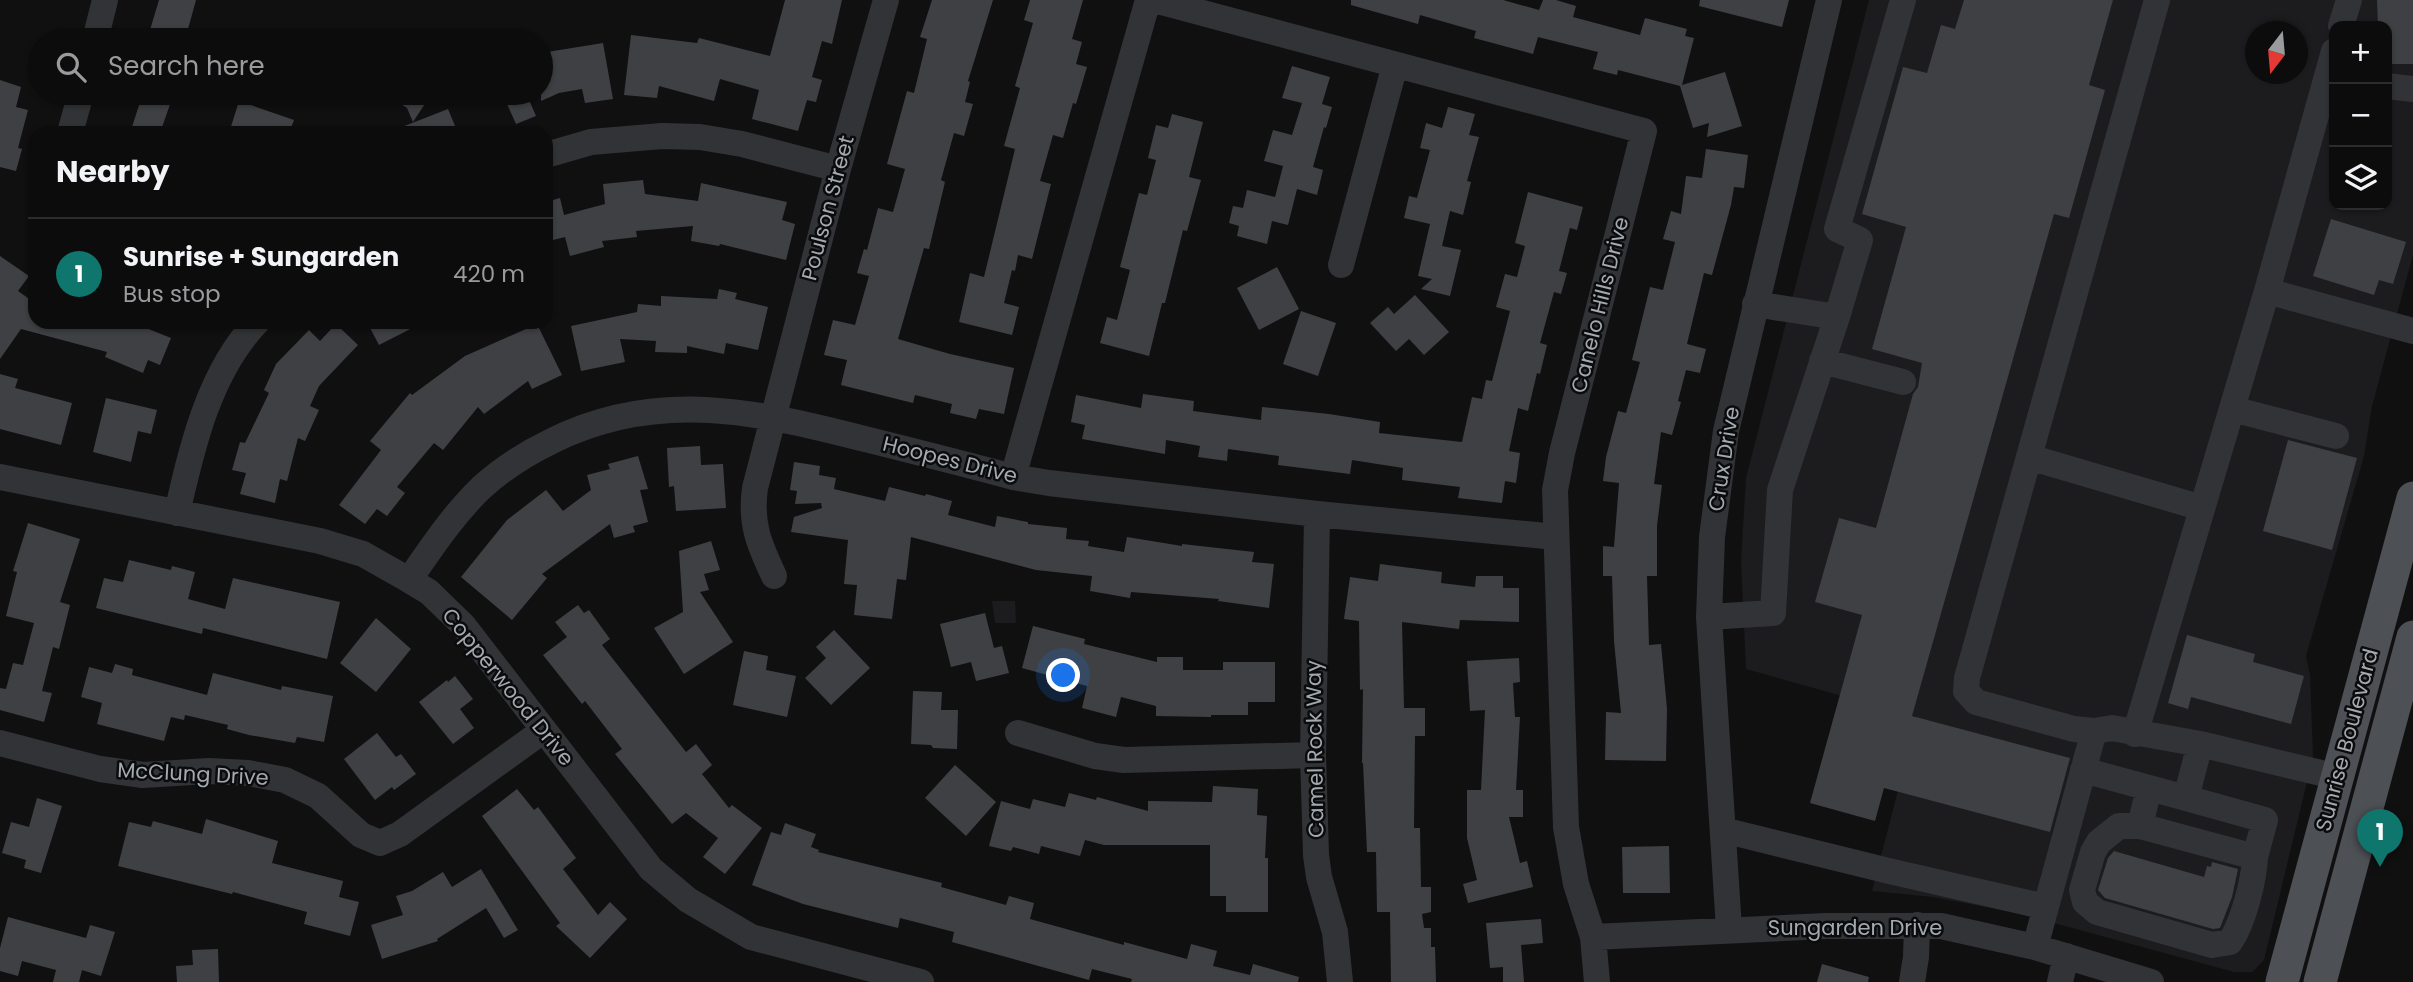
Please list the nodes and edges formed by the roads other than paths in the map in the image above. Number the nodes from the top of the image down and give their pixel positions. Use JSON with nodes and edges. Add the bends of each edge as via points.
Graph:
{"nodes":[{"id":1,"x":106,"y":0,"type":"edge"},
{"id":2,"x":886,"y":0,"type":"edge"},
{"id":3,"x":1148,"y":0,"type":"edge"},
{"id":4,"x":1154,"y":0,"type":"edge"},
{"id":5,"x":1829,"y":0,"type":"edge"},
{"id":6,"x":1903,"y":0,"type":"edge"},
{"id":7,"x":2157,"y":0,"type":"edge"},
{"id":8,"x":2349,"y":0,"type":"edge"},
{"id":9,"x":2343,"y":21,"type":"edge"},
{"id":10,"x":98,"y":28,"type":"edge"},
{"id":11,"x":1395,"y":65,"type":"junction"},
{"id":12,"x":2329,"y":76,"type":"edge"},
{"id":13,"x":2392,"y":87,"type":"edge"},
{"id":14,"x":2413,"y":89,"type":"edge"},
{"id":15,"x":78,"y":105,"type":"edge"},
{"id":16,"x":72,"y":126,"type":"edge"},
{"id":17,"x":553,"y":153,"type":"edge"},
{"id":18,"x":838,"y":169,"type":"junction"},
{"id":19,"x":1341,"y":265,"type":"dead end"},
{"id":20,"x":2267,"y":291,"type":"junction"},
{"id":21,"x":1755,"y":304,"type":"junction"},
{"id":22,"x":1837,"y":317,"type":"junction"},
{"id":23,"x":241,"y":329,"type":"edge"},
{"id":24,"x":2413,"y":331,"type":"edge"},
{"id":25,"x":1822,"y":361,"type":"junction"},
{"id":26,"x":1903,"y":382,"type":"dead end"},
{"id":27,"x":2232,"y":409,"type":"junction"},
{"id":28,"x":773,"y":416,"type":"junction"},
{"id":29,"x":2336,"y":436,"type":"dead end"},
{"id":30,"x":2029,"y":457,"type":"junction"},
{"id":31,"x":0,"y":477,"type":"edge"},
{"id":32,"x":1013,"y":477,"type":"junction"},
{"id":33,"x":2413,"y":498,"type":"edge"},
{"id":34,"x":2202,"y":508,"type":"junction"},
{"id":35,"x":177,"y":513,"type":"junction"},
{"id":36,"x":1317,"y":514,"type":"junction"},
{"id":37,"x":1556,"y":537,"type":"junction"},
{"id":38,"x":774,"y":576,"type":"dead end"},
{"id":39,"x":410,"y":580,"type":"junction"},
{"id":40,"x":1709,"y":617,"type":"junction"},
{"id":41,"x":2413,"y":636,"type":"edge"},
{"id":42,"x":544,"y":730,"type":"junction"},
{"id":43,"x":2094,"y":731,"type":"junction"},
{"id":44,"x":1018,"y":733,"type":"dead end"},
{"id":45,"x":2135,"y":734,"type":"junction"},
{"id":46,"x":0,"y":743,"type":"edge"},
{"id":47,"x":2200,"y":744,"type":"junction"},
{"id":48,"x":1312,"y":755,"type":"junction"},
{"id":49,"x":2083,"y":771,"type":"junction"},
{"id":50,"x":2338,"y":777,"type":"junction"},
{"id":51,"x":2150,"y":788,"type":"junction"},
{"id":52,"x":2186,"y":798,"type":"junction"},
{"id":53,"x":2140,"y":826,"type":"junction"},
{"id":54,"x":1723,"y":830,"type":"junction"},
{"id":55,"x":2255,"y":857,"type":"junction"},
{"id":56,"x":2046,"y":907,"type":"junction"},
{"id":57,"x":1917,"y":925,"type":"junction"},
{"id":58,"x":1729,"y":929,"type":"junction"},
{"id":59,"x":1593,"y":937,"type":"junction"},
{"id":60,"x":2035,"y":947,"type":"junction"},
{"id":61,"x":2066,"y":956,"type":"junction"},
{"id":62,"x":921,"y":982,"type":"edge"},
{"id":63,"x":1340,"y":982,"type":"edge"},
{"id":64,"x":1597,"y":982,"type":"edge"},
{"id":65,"x":1912,"y":982,"type":"edge"},
{"id":66,"x":2060,"y":982,"type":"edge"},
{"id":67,"x":2151,"y":982,"type":"edge"},
{"id":68,"x":2282,"y":982,"type":"edge"},
{"id":69,"x":2320,"y":982,"type":"edge"}],
"edges":[{"from":1,"to":10,"type":"street"},
{"from":2,"to":18,"type":"street","name":"Poulson Street"},
{"from":3,"to":32,"type":"street"},
{"from":4,"to":11,"type":"street","name":"Canelo Hills Drive"},
{"from":5,"to":21,"type":"street","name":"Crux Drive"},
{"from":6,"to":22,"type":"street","via":[[1837,229],[1860,240]]},
{"from":7,"to":30,"type":"street"},
{"from":8,"to":9,"type":"street"},
{"from":11,"to":19,"type":"street"},
{"from":11,"to":37,"type":"street","name":"Canelo Hills Drive","via":[[1644,131],[1562,453],[1555,490]]},
{"from":12,"to":20,"type":"street"},
{"from":13,"to":14,"type":"street"},
{"from":15,"to":16,"type":"street"},
{"from":17,"to":18,"type":"street","via":[[591,142],[700,137]]},
{"from":18,"to":28,"type":"street","name":"Poulson Street"},
{"from":20,"to":24,"type":"street"},
{"from":20,"to":27,"type":"street"},
{"from":21,"to":22,"type":"street"},
{"from":21,"to":40,"type":"street","name":"Crux Drive","via":[[1717,484]]},
{"from":22,"to":25,"type":"street"},
{"from":23,"to":35,"type":"street","via":[[210,398]]},
{"from":25,"to":26,"type":"street"},
{"from":25,"to":40,"type":"street","via":[[1780,490],[1773,612]]},
{"from":27,"to":29,"type":"street"},
{"from":27,"to":34,"type":"street"},
{"from":28,"to":32,"type":"street","name":"Hoopes Drive"},
{"from":28,"to":38,"type":"street","name":"Poulson Street","via":[[755,488],[754,526]]},
{"from":28,"to":39,"type":"street","name":"Hoopes Drive","via":[[692,408],[660,410],[628,414],[566,434],[536,448],[483,486],[450,520]]},
{"from":30,"to":34,"type":"street"},
{"from":30,"to":43,"type":"street","via":[[1966,691],[1976,702]]},
{"from":31,"to":35,"type":"street","name":"Copperwood Drive"},
{"from":32,"to":36,"type":"street","name":"Hoopes Drive"},
{"from":33,"to":50,"type":"main road","name":"Sunrise Boulevard"},
{"from":34,"to":45,"type":"street"},
{"from":35,"to":39,"type":"street","name":"Copperwood Drive","via":[[320,541],[363,554]]},
{"from":36,"to":37,"type":"street","name":"Hoopes Drive"},
{"from":36,"to":48,"type":"street","name":"Camel Rock Way"},
{"from":37,"to":59,"type":"street","name":"Canelo Hills Drive","via":[[1566,827],[1576,884]]},
{"from":39,"to":42,"type":"street","name":"Copperwood Drive","via":[[463,625]]},
{"from":40,"to":54,"type":"street","name":"Crux Drive"},
{"from":41,"to":69,"type":"main road","name":"Sunrise Boulevard"},
{"from":42,"to":46,"type":"street","name":"McClung Drive","via":[[400,834],[380,843],[361,835],[318,796],[285,780],[209,771],[143,775],[100,769]]},
{"from":42,"to":62,"type":"street","name":"Copperwood Drive","via":[[651,869],[688,900],[751,937]]},
{"from":43,"to":45,"type":"street","via":[[2112,728]]},
{"from":43,"to":49,"type":"street"},
{"from":44,"to":48,"type":"street","via":[[1124,760]]},
{"from":45,"to":47,"type":"street"},
{"from":47,"to":50,"type":"street"},
{"from":47,"to":52,"type":"street"},
{"from":48,"to":63,"type":"street","name":"Camel Rock Way","via":[[1316,855],[1335,932]]},
{"from":49,"to":51,"type":"street"},
{"from":49,"to":56,"type":"street"},
{"from":50,"to":68,"type":"main road","name":"Sunrise Boulevard"},
{"from":51,"to":52,"type":"street"},
{"from":51,"to":53,"type":"street"},
{"from":52,"to":55,"type":"street","via":[[2265,820]]},
{"from":53,"to":55,"type":"street"},
{"from":53,"to":55,"type":"street","via":[[2119,826],[2093,852],[2082,890],[2085,902],[2097,912],[2212,944],[2231,943],[2255,871]]},
{"from":54,"to":56,"type":"street"},
{"from":54,"to":58,"type":"street","name":"Crux Drive"},
{"from":56,"to":60,"type":"street"},
{"from":57,"to":58,"type":"street","name":"Sungarden Drive"},
{"from":57,"to":60,"type":"street","name":"Sungarden Drive"},
{"from":57,"to":65,"type":"street"},
{"from":58,"to":59,"type":"street","name":"Sungarden Drive"},
{"from":59,"to":64,"type":"street","name":"Canelo Hills Drive"},
{"from":60,"to":61,"type":"street","name":"Sungarden Drive"},
{"from":61,"to":66,"type":"street"},
{"from":61,"to":67,"type":"street","name":"Sungarden Drive"}]}
